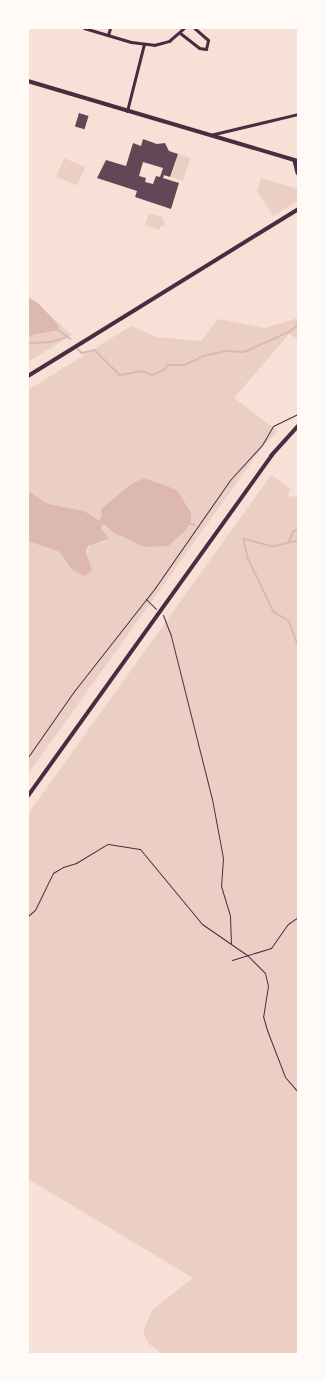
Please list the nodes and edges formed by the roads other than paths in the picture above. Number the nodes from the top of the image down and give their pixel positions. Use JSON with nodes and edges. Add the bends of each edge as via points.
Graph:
{"nodes":[{"id":1,"x":84,"y":28,"type":"edge"},
{"id":2,"x":110,"y":28,"type":"edge"},
{"id":3,"x":184,"y":28,"type":"edge"},
{"id":4,"x":194,"y":28,"type":"edge"},
{"id":5,"x":180,"y":33,"type":"junction"},
{"id":6,"x":108,"y":35,"type":"junction"},
{"id":7,"x":144,"y":44,"type":"junction"},
{"id":8,"x":28,"y":81,"type":"edge"},
{"id":9,"x":127,"y":111,"type":"junction"},
{"id":10,"x":298,"y":114,"type":"edge"},
{"id":11,"x":210,"y":136,"type":"junction"},
{"id":12,"x":296,"y":161,"type":"edge"},
{"id":13,"x":298,"y":173,"type":"edge"},
{"id":14,"x":298,"y":209,"type":"edge"},
{"id":15,"x":28,"y":376,"type":"edge"},
{"id":16,"x":298,"y":426,"type":"edge"},
{"id":17,"x":28,"y":796,"type":"edge"}],
"edges":[{"from":1,"to":6,"type":"street"},
{"from":2,"to":6,"type":"street"},
{"from":3,"to":5,"type":"street"},
{"from":4,"to":5,"type":"street","via":[[208,40],[206,49],[199,48]]},
{"from":5,"to":7,"type":"street","via":[[162,44]]},
{"from":6,"to":7,"type":"street"},
{"from":7,"to":9,"type":"street"},
{"from":8,"to":9,"type":"street"},
{"from":9,"to":11,"type":"street"},
{"from":10,"to":11,"type":"street"},
{"from":11,"to":12,"type":"street"},
{"from":12,"to":13,"type":"street"},
{"from":14,"to":15,"type":"main road"},
{"from":16,"to":17,"type":"street","via":[[271,456]]}]}
